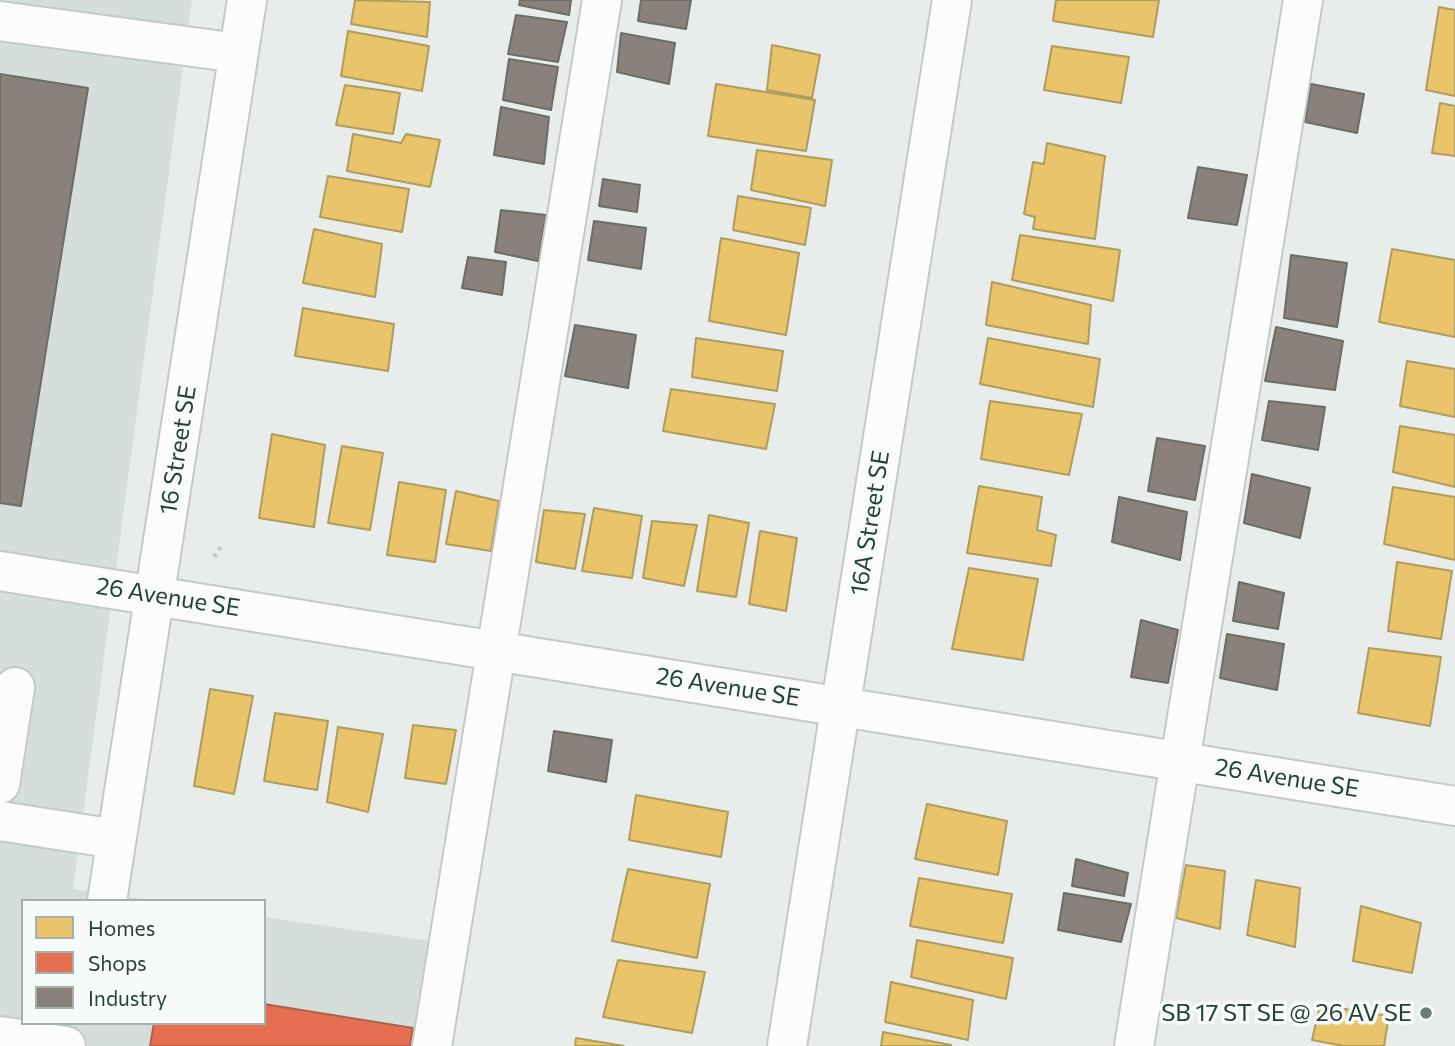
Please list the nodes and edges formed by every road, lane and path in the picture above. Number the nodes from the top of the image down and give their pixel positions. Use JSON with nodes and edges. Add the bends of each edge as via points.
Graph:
{"nodes":[{"id":1,"x":247,"y":0,"type":"edge"},
{"id":2,"x":602,"y":0,"type":"edge"},
{"id":3,"x":952,"y":0,"type":"edge"},
{"id":4,"x":1303,"y":0,"type":"edge"},
{"id":5,"x":0,"y":21,"type":"edge"},
{"id":6,"x":238,"y":53,"type":"junction"},
{"id":7,"x":222,"y":545,"type":"dead end"},
{"id":8,"x":215,"y":557,"type":"dead end"},
{"id":9,"x":0,"y":571,"type":"edge"},
{"id":10,"x":155,"y":595,"type":"junction"},
{"id":11,"x":498,"y":649,"type":"junction"},
{"id":12,"x":15,"y":687,"type":"dead end"},
{"id":13,"x":842,"y":705,"type":"junction"},
{"id":14,"x":1179,"y":760,"type":"junction"},
{"id":15,"x":0,"y":784,"type":"edge"},
{"id":16,"x":1455,"y":806,"type":"edge"},
{"id":17,"x":0,"y":821,"type":"edge"},
{"id":18,"x":116,"y":839,"type":"junction"},
{"id":19,"x":107,"y":899,"type":"edge"},
{"id":20,"x":88,"y":1025,"type":"edge"},
{"id":21,"x":0,"y":1037,"type":"edge"},
{"id":22,"x":66,"y":1046,"type":"edge"},
{"id":23,"x":84,"y":1046,"type":"edge"},
{"id":24,"x":432,"y":1046,"type":"edge"},
{"id":25,"x":787,"y":1046,"type":"edge"},
{"id":26,"x":1134,"y":1046,"type":"edge"}],
"edges":[{"from":1,"to":6,"type":"street","name":"16 Street SE"},
{"from":2,"to":11,"type":"street"},
{"from":3,"to":13,"type":"street","name":"16A Street SE"},
{"from":4,"to":14,"type":"street"},
{"from":5,"to":6,"type":"street"},
{"from":6,"to":10,"type":"street","name":"16 Street SE"},
{"from":7,"to":8,"type":"path"},
{"from":9,"to":10,"type":"street","name":"26 Avenue SE"},
{"from":10,"to":11,"type":"street","name":"26 Avenue SE"},
{"from":10,"to":18,"type":"street","name":"16 Street SE"},
{"from":11,"to":13,"type":"street","name":"26 Avenue SE"},
{"from":11,"to":24,"type":"street"},
{"from":12,"to":15,"type":"street"},
{"from":13,"to":14,"type":"street","name":"26 Avenue SE"},
{"from":13,"to":25,"type":"street","name":"16A Street SE"},
{"from":14,"to":16,"type":"street","name":"26 Avenue SE"},
{"from":14,"to":26,"type":"street"},
{"from":17,"to":18,"type":"street"},
{"from":18,"to":19,"type":"street","name":"16 Street SE"},
{"from":20,"to":23,"type":"street"},
{"from":21,"to":22,"type":"street"}]}
